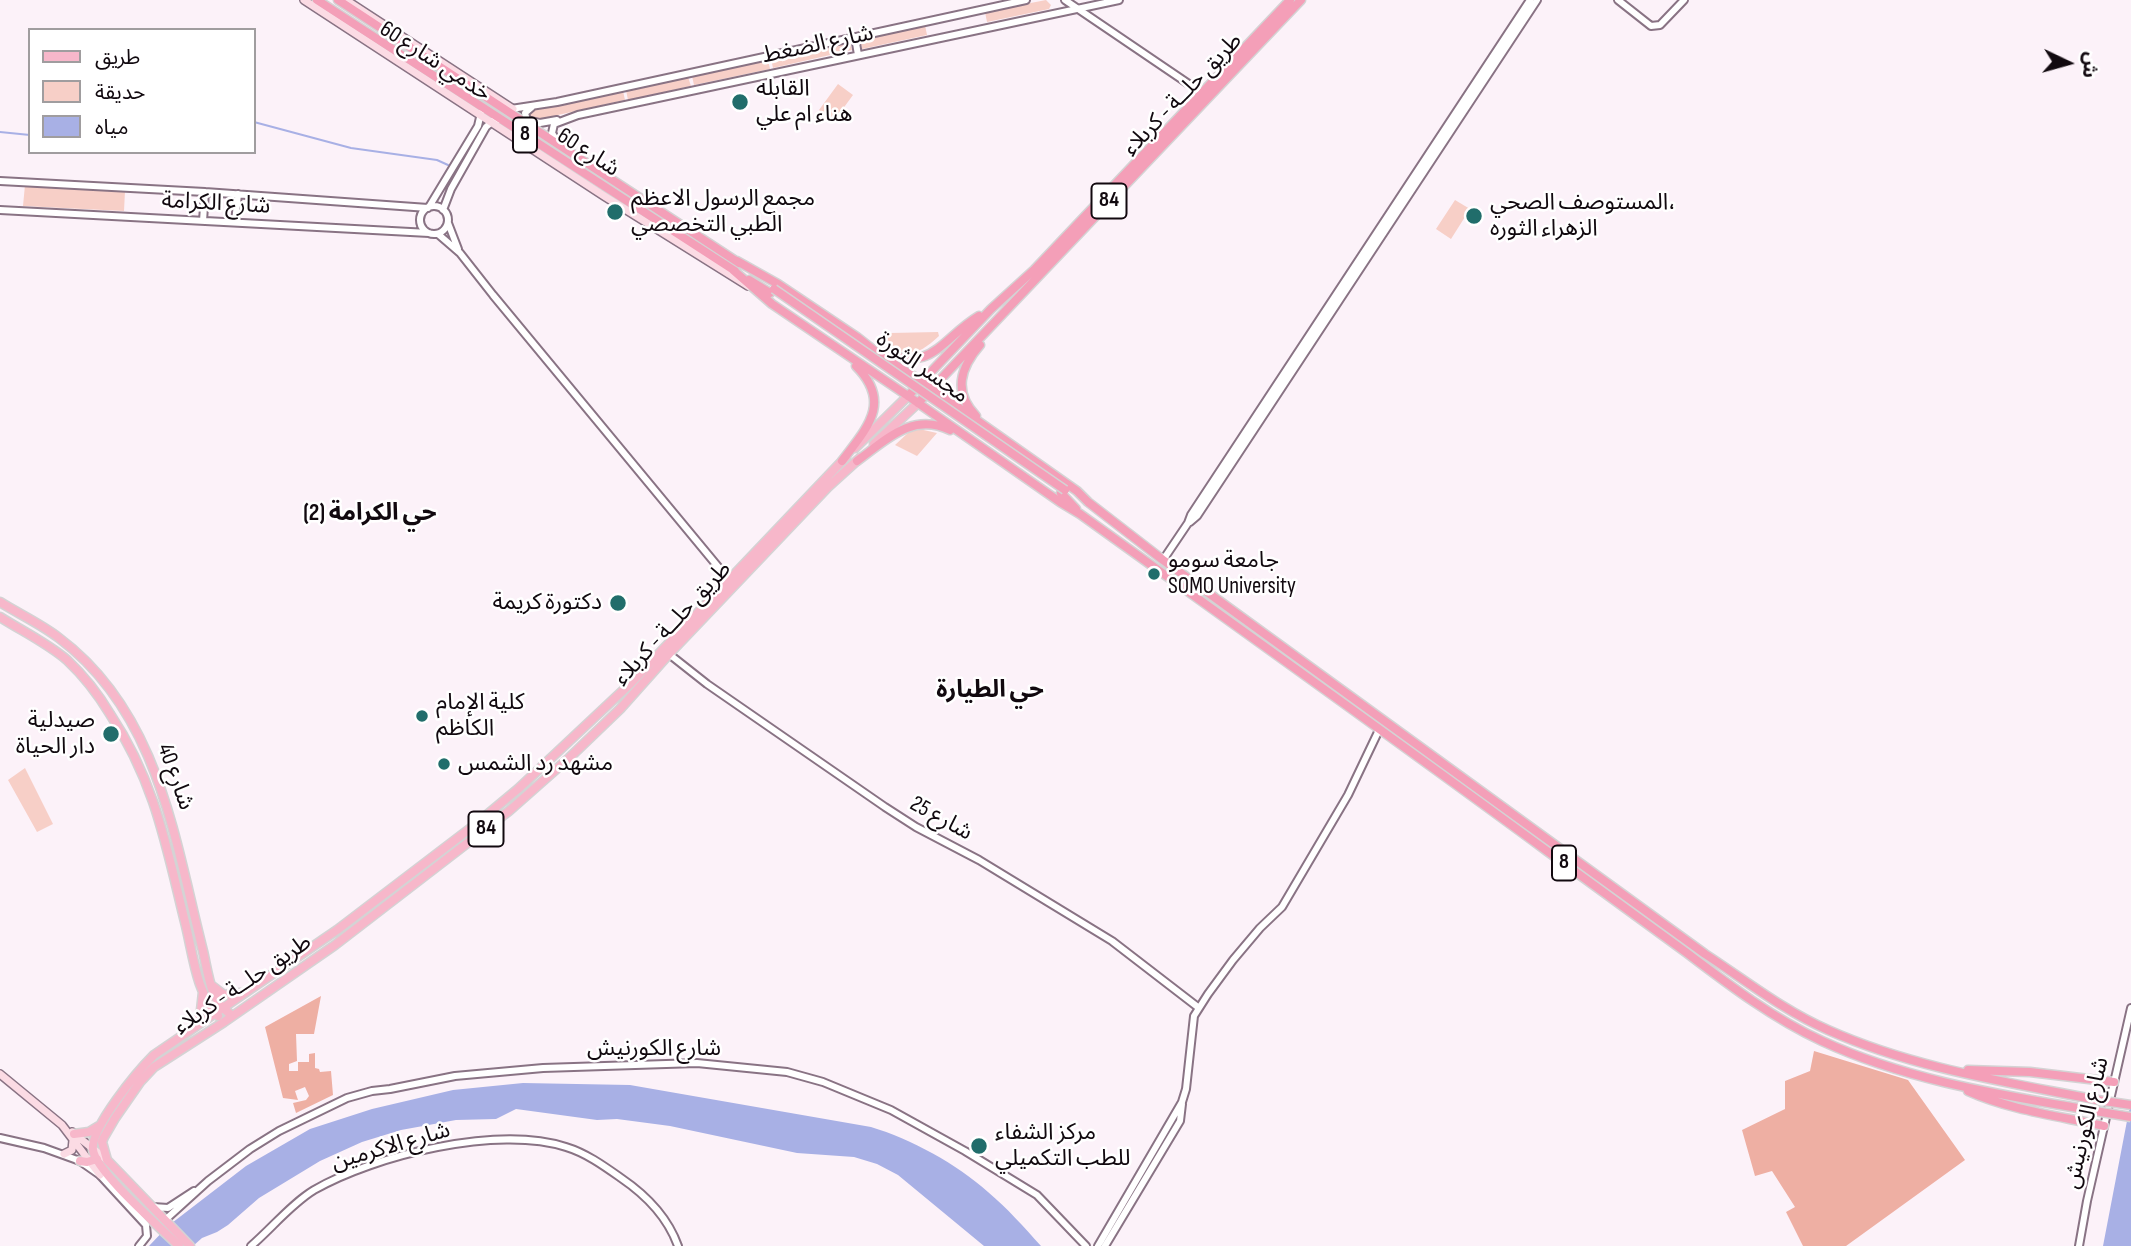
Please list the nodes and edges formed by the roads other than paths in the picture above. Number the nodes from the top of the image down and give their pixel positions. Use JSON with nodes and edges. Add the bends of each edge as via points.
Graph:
{"nodes":[{"id":1,"x":304,"y":0,"type":"edge"},
{"id":2,"x":317,"y":0,"type":"edge"},
{"id":3,"x":338,"y":0,"type":"edge"},
{"id":4,"x":346,"y":0,"type":"edge"},
{"id":5,"x":1026,"y":0,"type":"edge"},
{"id":6,"x":1065,"y":0,"type":"edge"},
{"id":7,"x":1119,"y":0,"type":"edge"},
{"id":8,"x":1301,"y":0,"type":"edge"},
{"id":9,"x":1530,"y":0,"type":"edge"},
{"id":10,"x":1537,"y":0,"type":"edge"},
{"id":11,"x":1618,"y":0,"type":"edge"},
{"id":12,"x":1684,"y":0,"type":"edge"},
{"id":13,"x":1290,"y":4,"type":"edge"},
{"id":14,"x":1079,"y":9,"type":"junction"},
{"id":15,"x":1275,"y":21,"type":"junction"},
{"id":16,"x":855,"y":37,"type":"junction"},
{"id":17,"x":858,"y":55,"type":"junction"},
{"id":18,"x":1202,"y":93,"type":"junction"},
{"id":19,"x":533,"y":106,"type":"junction"},
{"id":20,"x":508,"y":110,"type":"junction"},
{"id":21,"x":481,"y":112,"type":"junction"},
{"id":22,"x":563,"y":119,"type":"junction"},
{"id":23,"x":500,"y":120,"type":"junction"},
{"id":24,"x":491,"y":122,"type":"junction"},
{"id":25,"x":475,"y":131,"type":"junction"},
{"id":26,"x":482,"y":134,"type":"junction"},
{"id":27,"x":563,"y":148,"type":"junction"},
{"id":28,"x":0,"y":180,"type":"edge"},
{"id":29,"x":205,"y":192,"type":"junction"},
{"id":30,"x":238,"y":194,"type":"junction"},
{"id":31,"x":429,"y":207,"type":"junction"},
{"id":32,"x":0,"y":210,"type":"edge"},
{"id":33,"x":443,"y":210,"type":"junction"},
{"id":34,"x":203,"y":221,"type":"junction"},
{"id":35,"x":235,"y":222,"type":"junction"},
{"id":36,"x":448,"y":223,"type":"junction"},
{"id":37,"x":429,"y":233,"type":"junction"},
{"id":38,"x":438,"y":233,"type":"junction"},
{"id":39,"x":460,"y":254,"type":"junction"},
{"id":40,"x":735,"y":266,"type":"junction"},
{"id":41,"x":757,"y":292,"type":"junction"},
{"id":42,"x":991,"y":309,"type":"junction"},
{"id":43,"x":1006,"y":310,"type":"junction"},
{"id":44,"x":857,"y":337,"type":"junction"},
{"id":45,"x":844,"y":354,"type":"junction"},
{"id":46,"x":881,"y":356,"type":"junction"},
{"id":47,"x":871,"y":372,"type":"junction"},
{"id":48,"x":921,"y":381,"type":"junction"},
{"id":49,"x":932,"y":389,"type":"junction"},
{"id":50,"x":908,"y":396,"type":"junction"},
{"id":51,"x":918,"y":403,"type":"junction"},
{"id":52,"x":959,"y":408,"type":"junction"},
{"id":53,"x":950,"y":426,"type":"junction"},
{"id":54,"x":990,"y":431,"type":"junction"},
{"id":55,"x":979,"y":445,"type":"junction"},
{"id":56,"x":842,"y":461,"type":"junction"},
{"id":57,"x":857,"y":461,"type":"junction"},
{"id":58,"x":826,"y":485,"type":"junction"},
{"id":59,"x":1063,"y":492,"type":"junction"},
{"id":60,"x":1088,"y":502,"type":"junction"},
{"id":61,"x":1080,"y":514,"type":"junction"},
{"id":62,"x":1188,"y":523,"type":"junction"},
{"id":63,"x":1163,"y":560,"type":"junction"},
{"id":64,"x":729,"y":580,"type":"junction"},
{"id":65,"x":0,"y":602,"type":"edge"},
{"id":66,"x":0,"y":617,"type":"edge"},
{"id":67,"x":669,"y":654,"type":"junction"},
{"id":68,"x":1308,"y":664,"type":"junction"},
{"id":69,"x":1301,"y":674,"type":"junction"},
{"id":70,"x":1329,"y":680,"type":"junction"},
{"id":71,"x":1322,"y":688,"type":"junction"},
{"id":72,"x":1379,"y":730,"type":"junction"},
{"id":73,"x":576,"y":736,"type":"junction"},
{"id":74,"x":583,"y":744,"type":"junction"},
{"id":75,"x":562,"y":749,"type":"junction"},
{"id":76,"x":148,"y":753,"type":"junction"},
{"id":77,"x":136,"y":758,"type":"junction"},
{"id":78,"x":569,"y":758,"type":"junction"},
{"id":79,"x":154,"y":768,"type":"junction"},
{"id":80,"x":143,"y":772,"type":"junction"},
{"id":81,"x":210,"y":984,"type":"junction"},
{"id":82,"x":246,"y":991,"type":"junction"},
{"id":83,"x":203,"y":992,"type":"junction"},
{"id":84,"x":1199,"y":1008,"type":"junction"},
{"id":85,"x":2131,"y":1008,"type":"edge"},
{"id":86,"x":219,"y":1010,"type":"junction"},
{"id":87,"x":232,"y":1016,"type":"junction"},
{"id":88,"x":1802,"y":1016,"type":"junction"},
{"id":89,"x":224,"y":1022,"type":"junction"},
{"id":90,"x":1796,"y":1027,"type":"junction"},
{"id":91,"x":193,"y":1028,"type":"junction"},
{"id":92,"x":1827,"y":1030,"type":"junction"},
{"id":93,"x":1821,"y":1041,"type":"junction"},
{"id":94,"x":1943,"y":1069,"type":"junction"},
{"id":95,"x":0,"y":1074,"type":"edge"},
{"id":96,"x":2114,"y":1082,"type":"junction"},
{"id":97,"x":1953,"y":1084,"type":"junction"},
{"id":98,"x":2131,"y":1105,"type":"edge"},
{"id":99,"x":2131,"y":1117,"type":"edge"},
{"id":100,"x":101,"y":1124,"type":"junction"},
{"id":101,"x":2104,"y":1126,"type":"junction"},
{"id":102,"x":74,"y":1137,"type":"junction"},
{"id":103,"x":0,"y":1138,"type":"edge"},
{"id":104,"x":64,"y":1154,"type":"junction"},
{"id":105,"x":96,"y":1161,"type":"junction"},
{"id":106,"x":200,"y":1189,"type":"junction"},
{"id":107,"x":1128,"y":1202,"type":"junction"},
{"id":108,"x":153,"y":1206,"type":"junction"},
{"id":109,"x":166,"y":1224,"type":"junction"},
{"id":110,"x":139,"y":1246,"type":"edge"},
{"id":111,"x":179,"y":1246,"type":"edge"},
{"id":112,"x":190,"y":1246,"type":"edge"},
{"id":113,"x":253,"y":1246,"type":"edge"},
{"id":114,"x":678,"y":1246,"type":"edge"},
{"id":115,"x":1086,"y":1246,"type":"edge"},
{"id":116,"x":1098,"y":1246,"type":"edge"},
{"id":117,"x":1105,"y":1246,"type":"edge"},
{"id":118,"x":2079,"y":1246,"type":"edge"}],
"edges":[{"from":1,"to":21,"type":"main road","name":"خدمي شارع 60"},
{"from":2,"to":21,"type":"highway","name":"شارع 60","number":"8"},
{"from":3,"to":20,"type":"highway","name":"شارع 60","number":"8"},
{"from":4,"to":20,"type":"main road","name":"خدمي شارع 60"},
{"from":5,"to":16,"type":"street","name":"شارع الضغط"},
{"from":6,"to":14,"type":"street"},
{"from":7,"to":14,"type":"street","name":"شارع الضغط"},
{"from":8,"to":13,"type":"highway","name":"طريق حلــة - كربلاء","number":"84"},
{"from":9,"to":62,"type":"street"},
{"from":10,"to":62,"type":"street","via":[[1198,516]]},
{"from":11,"to":12,"type":"street","via":[[1651,26],[1660,25]]},
{"from":13,"to":15,"type":"highway","name":"طريق حلــة - كربلاء","number":"84"},
{"from":14,"to":17,"type":"street","name":"شارع الضغط"},
{"from":14,"to":18,"type":"street"},
{"from":15,"to":18,"type":"highway","name":"طريق حلــة - كربلاء","number":"84"},
{"from":15,"to":43,"type":"highway","name":"طريق حلــة - كربلاء","number":"84"},
{"from":16,"to":17,"type":"street"},
{"from":16,"to":19,"type":"street","name":"شارع الضغط"},
{"from":17,"to":22,"type":"street","name":"شارع الضغط"},
{"from":18,"to":42,"type":"highway","name":"طريق حلــة - كربلاء","number":"84","via":[[1034,270]]},
{"from":19,"to":20,"type":"street","name":"شارع الضغط"},
{"from":19,"to":22,"type":"street","name":"شارع الضغط","via":[[525,113],[530,122]]},
{"from":20,"to":27,"type":"highway","name":"شارع 60","number":"8"},
{"from":21,"to":23,"type":"highway","name":"شارع 60","number":"8"},
{"from":21,"to":24,"type":"main road","name":"خدمي شارع 60"},
{"from":21,"to":25,"type":"street"},
{"from":22,"to":27,"type":"street","via":[[552,127]]},
{"from":23,"to":24,"type":"street"},
{"from":23,"to":40,"type":"highway","name":"شارع 60","number":"8"},
{"from":24,"to":26,"type":"street"},
{"from":24,"to":41,"type":"main road","name":"خدمي شارع 60"},
{"from":25,"to":26,"type":"street","via":[[480,129]]},
{"from":25,"to":31,"type":"street"},
{"from":26,"to":33,"type":"street"},
{"from":27,"to":40,"type":"highway","name":"شارع 60","number":"8"},
{"from":28,"to":29,"type":"street","name":"شارع الكرامة"},
{"from":29,"to":30,"type":"street","name":"شارع الكرامة"},
{"from":29,"to":34,"type":"street"},
{"from":30,"to":31,"type":"street","name":"شارع الكرامة"},
{"from":30,"to":35,"type":"street"},
{"from":31,"to":33,"type":"street"},
{"from":31,"to":37,"type":"street","via":[[421,223]]},
{"from":32,"to":34,"type":"street","name":"شارع الكرامة"},
{"from":33,"to":36,"type":"street"},
{"from":34,"to":35,"type":"street","name":"شارع الكرامة"},
{"from":35,"to":37,"type":"street","name":"شارع الكرامة"},
{"from":36,"to":38,"type":"street"},
{"from":36,"to":39,"type":"street"},
{"from":37,"to":38,"type":"street"},
{"from":38,"to":39,"type":"street"},
{"from":39,"to":64,"type":"street"},
{"from":40,"to":41,"type":"highway"},
{"from":40,"to":44,"type":"highway","via":[[778,284]]},
{"from":40,"to":59,"type":"highway","name":"مجسر الثورة","number":"8","bridge":true},
{"from":41,"to":45,"type":"highway"},
{"from":42,"to":44,"type":"highway","via":[[916,360],[895,358]]},
{"from":42,"to":48,"type":"highway","name":"طريق حلــة - كربلاء","number":"84"},
{"from":43,"to":49,"type":"highway","name":"طريق حلــة - كربلاء","number":"84"},
{"from":43,"to":54,"type":"highway","via":[[973,353],[962,380],[967,406]]},
{"from":44,"to":46,"type":"highway"},
{"from":45,"to":47,"type":"highway"},
{"from":45,"to":56,"type":"highway","via":[[870,382],[875,402],[869,424]]},
{"from":46,"to":47,"type":"highway","via":[[883,368]]},
{"from":46,"to":48,"type":"highway"},
{"from":47,"to":50,"type":"highway"},
{"from":48,"to":49,"type":"highway"},
{"from":48,"to":50,"type":"highway","name":"طريق حلــة - كربلاء","number":"84"},
{"from":49,"to":51,"type":"highway","name":"طريق حلــة - كربلاء","number":"84"},
{"from":49,"to":52,"type":"highway"},
{"from":50,"to":51,"type":"highway"},
{"from":50,"to":56,"type":"main road","name":"طريق حلــة - كربلاء","number":"84"},
{"from":51,"to":53,"type":"highway"},
{"from":51,"to":57,"type":"main road","name":"طريق حلــة - كربلاء","number":"84"},
{"from":52,"to":53,"type":"highway","via":[[948,413]]},
{"from":52,"to":54,"type":"highway"},
{"from":53,"to":55,"type":"highway"},
{"from":54,"to":60,"type":"highway"},
{"from":55,"to":57,"type":"highway","via":[[939,425],[924,424],[900,429]]},
{"from":55,"to":61,"type":"highway"},
{"from":56,"to":58,"type":"main road","name":"طريق حلــة - كربلاء","number":"84"},
{"from":57,"to":58,"type":"main road","name":"طريق حلــة - كربلاء","number":"84"},
{"from":58,"to":64,"type":"main road","name":"طريق حلــة - كربلاء","number":"84"},
{"from":58,"to":67,"type":"main road","name":"طريق حلــة - كربلاء","number":"84"},
{"from":59,"to":60,"type":"highway","name":"مجسر الثورة","number":"8"},
{"from":59,"to":61,"type":"highway","name":"مجسر الثورة","number":"8"},
{"from":60,"to":63,"type":"highway","number":"8"},
{"from":61,"to":69,"type":"highway","number":"8"},
{"from":62,"to":63,"type":"street"},
{"from":63,"to":68,"type":"highway","number":"8"},
{"from":64,"to":73,"type":"main road","name":"طريق حلــة - كربلاء","number":"84"},
{"from":65,"to":76,"type":"main road","name":"شارع 40","via":[[58,637],[89,664],[123,706]]},
{"from":66,"to":77,"type":"main road","name":"شارع 40","via":[[59,653],[85,678]]},
{"from":67,"to":74,"type":"main road","name":"طريق حلــة - كربلاء","number":"84"},
{"from":67,"to":84,"type":"street","name":"شارع 25","via":[[884,807],[1112,941]]},
{"from":68,"to":69,"type":"highway","via":[[1309,670]]},
{"from":68,"to":70,"type":"highway","number":"8"},
{"from":69,"to":71,"type":"highway","number":"8"},
{"from":70,"to":71,"type":"highway","via":[[1322,681]]},
{"from":70,"to":88,"type":"highway","number":"8","via":[[1705,954]]},
{"from":71,"to":72,"type":"highway","number":"8"},
{"from":72,"to":84,"type":"street","via":[[1348,794],[1282,907],[1233,960]]},
{"from":72,"to":90,"type":"highway","number":"8","via":[[1749,998]]},
{"from":73,"to":74,"type":"main road"},
{"from":73,"to":75,"type":"main road","name":"طريق حلــة - كربلاء","number":"84"},
{"from":74,"to":78,"type":"main road","name":"طريق حلــة - كربلاء","number":"84"},
{"from":75,"to":78,"type":"main road","via":[[568,751]]},
{"from":75,"to":82,"type":"main road","name":"طريق حلــة - كربلاء","number":"84","via":[[476,824],[377,900]]},
{"from":76,"to":77,"type":"main road"},
{"from":76,"to":79,"type":"main road","name":"شارع 40"},
{"from":77,"to":80,"type":"main road","name":"شارع 40"},
{"from":78,"to":87,"type":"main road","name":"طريق حلــة - كربلاء","number":"84","via":[[395,900]]},
{"from":79,"to":80,"type":"main road"},
{"from":79,"to":81,"type":"main road","name":"شارع 40","via":[[174,830]]},
{"from":80,"to":83,"type":"main road","name":"شارع 40","via":[[161,822]]},
{"from":81,"to":82,"type":"main road","via":[[224,995]]},
{"from":81,"to":86,"type":"main road","name":"شارع 40"},
{"from":82,"to":86,"type":"main road","name":"طريق حلــة - كربلاء","number":"84"},
{"from":83,"to":86,"type":"main road","name":"شارع 40"},
{"from":83,"to":91,"type":"main road"},
{"from":84,"to":107,"type":"street","via":[[1194,1016],[1180,1121]]},
{"from":85,"to":96,"type":"street","name":"شارع الكورنيش"},
{"from":86,"to":87,"type":"main road","name":"شارع 40"},
{"from":86,"to":89,"type":"main road","name":"شارع 40"},
{"from":86,"to":91,"type":"main road","name":"طريق حلــة - كربلاء","number":"84"},
{"from":87,"to":89,"type":"main road","name":"طريق حلــة - كربلاء","number":"84"},
{"from":88,"to":90,"type":"highway"},
{"from":88,"to":92,"type":"highway","number":"8"},
{"from":89,"to":105,"type":"main road","name":"طريق حلــة - كربلاء","number":"84","via":[[140,1082],[115,1118]]},
{"from":90,"to":93,"type":"highway","number":"8"},
{"from":91,"to":100,"type":"main road","name":"طريق حلــة - كربلاء","number":"84","via":[[154,1055]]},
{"from":92,"to":93,"type":"highway","via":[[1820,1032]]},
{"from":92,"to":94,"type":"highway","number":"8"},
{"from":93,"to":97,"type":"highway","number":"8"},
{"from":94,"to":96,"type":"highway","via":[[2030,1072]]},
{"from":94,"to":98,"type":"highway","number":"8","bridge":true},
{"from":95,"to":102,"type":"main road"},
{"from":96,"to":101,"type":"street","name":"شارع الكورنيش"},
{"from":97,"to":99,"type":"highway","number":"8","bridge":true},
{"from":97,"to":101,"type":"highway","via":[[1994,1101]]},
{"from":100,"to":102,"type":"main road"},
{"from":100,"to":105,"type":"main road","name":"طريق حلــة - كربلاء","number":"84","via":[[95,1138]]},
{"from":101,"to":118,"type":"street","name":"شارع الكورنيش"},
{"from":102,"to":104,"type":"main road","via":[[72,1150]]},
{"from":102,"to":105,"type":"main road"},
{"from":102,"to":105,"type":"main road"},
{"from":103,"to":104,"type":"street"},
{"from":104,"to":105,"type":"street"},
{"from":105,"to":108,"type":"main road"},
{"from":105,"to":109,"type":"main road"},
{"from":105,"to":110,"type":"street","via":[[146,1225],[147,1237]]},
{"from":106,"to":108,"type":"street","via":[[168,1208]]},
{"from":106,"to":109,"type":"street"},
{"from":106,"to":115,"type":"street","name":"شارع الكورنيش","via":[[279,1130],[372,1091],[455,1076],[543,1068],[697,1063],[787,1072],[891,1110],[1037,1195]]},
{"from":107,"to":116,"type":"street"},
{"from":107,"to":117,"type":"street"},
{"from":108,"to":109,"type":"main road"},
{"from":109,"to":111,"type":"main road"},
{"from":109,"to":112,"type":"main road"},
{"from":113,"to":114,"type":"street","name":"شارع الاكرمين","via":[[304,1196],[365,1167],[449,1145],[523,1139],[567,1147],[614,1173],[659,1212]]}]}
